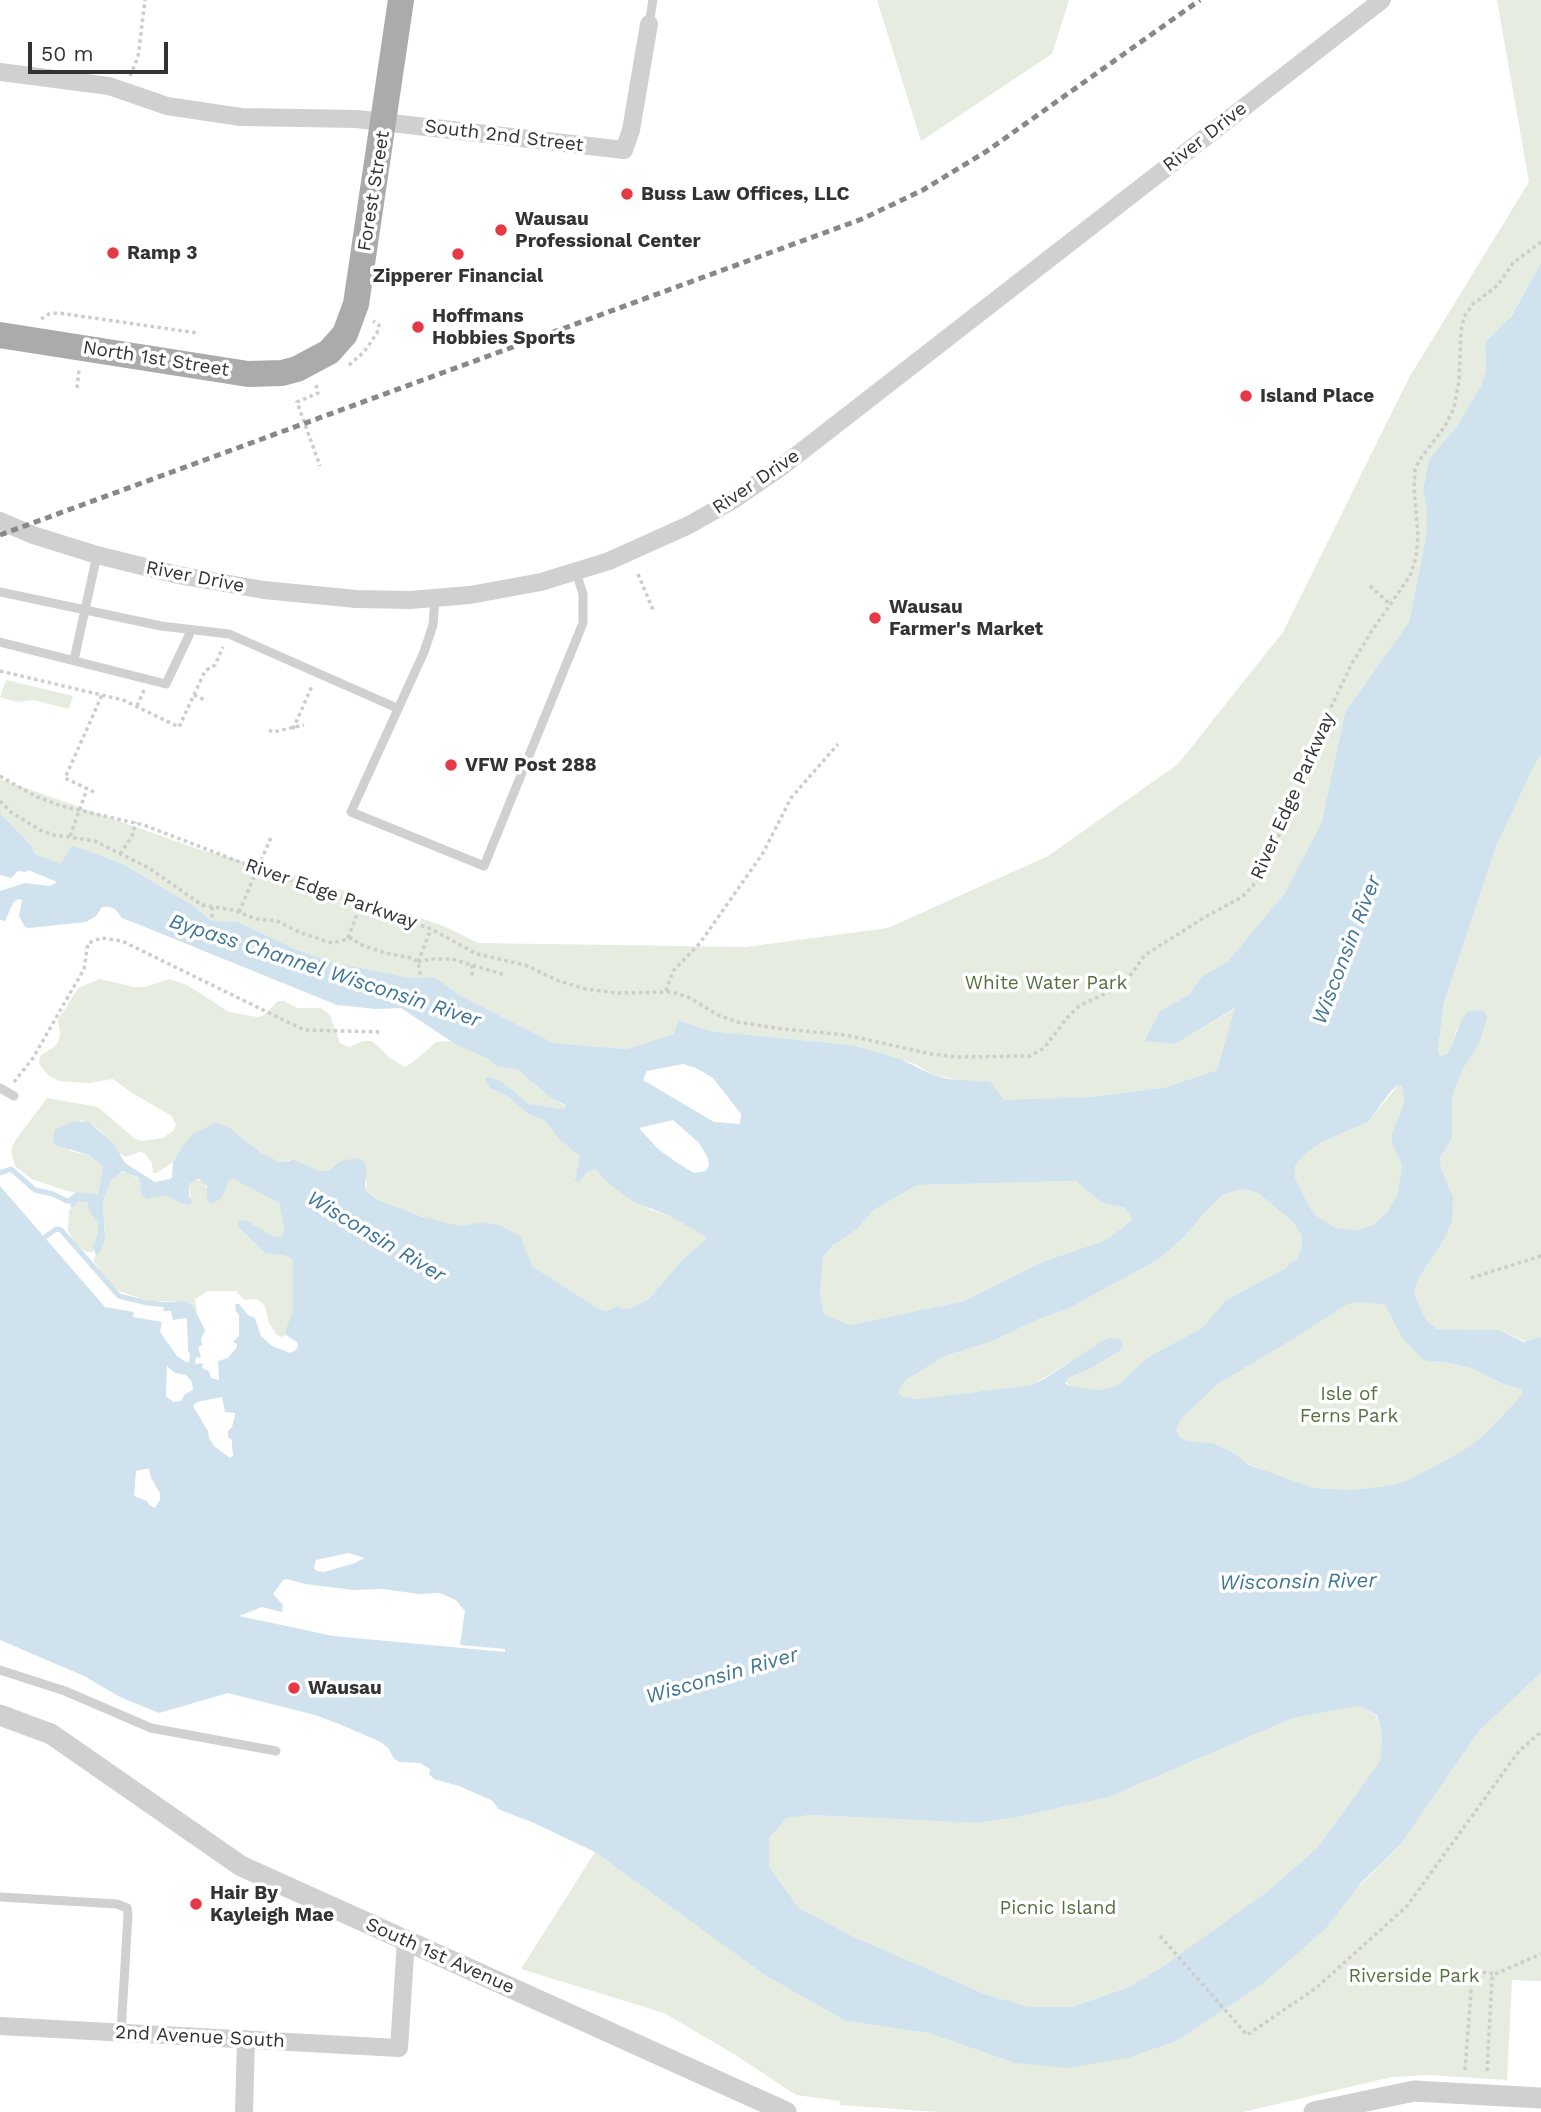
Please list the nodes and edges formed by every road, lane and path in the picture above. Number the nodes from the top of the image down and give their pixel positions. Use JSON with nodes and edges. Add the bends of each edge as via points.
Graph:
{"nodes":[{"id":1,"x":145,"y":0,"type":"edge"},
{"id":2,"x":401,"y":0,"type":"edge"},
{"id":3,"x":653,"y":0,"type":"edge"},
{"id":4,"x":1382,"y":0,"type":"edge"},
{"id":5,"x":649,"y":24,"type":"joint"},
{"id":6,"x":0,"y":72,"type":"edge"},
{"id":7,"x":127,"y":92,"type":"junction"},
{"id":8,"x":384,"y":122,"type":"junction"},
{"id":9,"x":1541,"y":243,"type":"edge"},
{"id":10,"x":39,"y":320,"type":"dead end"},
{"id":11,"x":198,"y":332,"type":"dead end"},
{"id":12,"x":0,"y":335,"type":"edge"},
{"id":13,"x":311,"y":363,"type":"joint"},
{"id":14,"x":79,"y":365,"type":"dead end"},
{"id":15,"x":76,"y":388,"type":"dead end"},
{"id":16,"x":317,"y":389,"type":"dead end"},
{"id":17,"x":320,"y":466,"type":"dead end"},
{"id":18,"x":0,"y":521,"type":"edge"},
{"id":19,"x":97,"y":555,"type":"junction"},
{"id":20,"x":576,"y":572,"type":"junction"},
{"id":21,"x":638,"y":574,"type":"dead end"},
{"id":22,"x":1370,"y":586,"type":"dead end"},
{"id":23,"x":0,"y":592,"type":"edge"},
{"id":24,"x":435,"y":598,"type":"junction"},
{"id":25,"x":1391,"y":605,"type":"junction"},
{"id":26,"x":84,"y":610,"type":"junction"},
{"id":27,"x":653,"y":612,"type":"dead end"},
{"id":28,"x":191,"y":631,"type":"junction"},
{"id":29,"x":0,"y":642,"type":"edge"},
{"id":30,"x":74,"y":660,"type":"junction"},
{"id":31,"x":217,"y":660,"type":"dead end"},
{"id":32,"x":0,"y":671,"type":"edge"},
{"id":33,"x":102,"y":695,"type":"junction"},
{"id":34,"x":194,"y":695,"type":"junction"},
{"id":35,"x":305,"y":700,"type":"dead end"},
{"id":36,"x":206,"y":701,"type":"dead end"},
{"id":37,"x":397,"y":708,"type":"junction"},
{"id":38,"x":304,"y":725,"type":"dead end"},
{"id":39,"x":293,"y":729,"type":"junction"},
{"id":40,"x":269,"y":730,"type":"dead end"},
{"id":41,"x":838,"y":744,"type":"dead end"},
{"id":42,"x":0,"y":776,"type":"edge"},
{"id":43,"x":87,"y":789,"type":"junction"},
{"id":44,"x":94,"y":792,"type":"dead end"},
{"id":45,"x":0,"y":801,"type":"edge"},
{"id":46,"x":78,"y":811,"type":"junction"},
{"id":47,"x":136,"y":822,"type":"junction"},
{"id":48,"x":272,"y":835,"type":"dead end"},
{"id":49,"x":69,"y":837,"type":"junction"},
{"id":50,"x":120,"y":854,"type":"junction"},
{"id":51,"x":258,"y":869,"type":"junction"},
{"id":52,"x":361,"y":904,"type":"junction"},
{"id":53,"x":212,"y":907,"type":"junction"},
{"id":54,"x":240,"y":912,"type":"junction"},
{"id":55,"x":212,"y":921,"type":"dead end"},
{"id":56,"x":431,"y":929,"type":"junction"},
{"id":57,"x":348,"y":938,"type":"junction"},
{"id":58,"x":418,"y":962,"type":"junction"},
{"id":59,"x":472,"y":965,"type":"junction"},
{"id":60,"x":505,"y":975,"type":"dead end"},
{"id":61,"x":472,"y":977,"type":"dead end"},
{"id":62,"x":421,"y":978,"type":"dead end"},
{"id":63,"x":666,"y":991,"type":"junction"},
{"id":64,"x":383,"y":1032,"type":"dead end"},
{"id":65,"x":7,"y":1092,"type":"edge"},
{"id":66,"x":1541,"y":1256,"type":"edge"},
{"id":67,"x":1471,"y":1278,"type":"dead end"},
{"id":68,"x":0,"y":1670,"type":"edge"},
{"id":69,"x":0,"y":1715,"type":"edge"},
{"id":70,"x":1541,"y":1732,"type":"edge"},
{"id":71,"x":276,"y":1751,"type":"dead end"},
{"id":72,"x":0,"y":1897,"type":"edge"},
{"id":73,"x":1160,"y":1936,"type":"dead end"},
{"id":74,"x":405,"y":1940,"type":"junction"},
{"id":75,"x":1541,"y":1954,"type":"edge"},
{"id":76,"x":1495,"y":1975,"type":"junction"},
{"id":77,"x":0,"y":2026,"type":"edge"},
{"id":78,"x":121,"y":2032,"type":"junction"},
{"id":79,"x":246,"y":2039,"type":"junction"},
{"id":80,"x":1465,"y":2070,"type":"dead end"},
{"id":81,"x":1488,"y":2071,"type":"dead end"},
{"id":82,"x":1541,"y":2098,"type":"edge"},
{"id":83,"x":1372,"y":2106,"type":"edge"},
{"id":84,"x":244,"y":2112,"type":"edge"},
{"id":85,"x":786,"y":2112,"type":"edge"},
{"id":86,"x":1314,"y":2112,"type":"edge"}],
"edges":[{"from":1,"to":7,"type":"path","via":[[138,57]]},
{"from":2,"to":8,"type":"main road","name":"Forest Street"},
{"from":3,"to":5,"type":"lane"},
{"from":4,"to":20,"type":"street","name":"River Drive","via":[[751,489],[674,533]]},
{"from":5,"to":8,"type":"street","name":"South 2nd Street","via":[[624,150]]},
{"from":6,"to":7,"type":"street","name":"South 2nd Street","via":[[100,84]]},
{"from":7,"to":8,"type":"street","name":"South 2nd Street","via":[[167,106],[241,117]]},
{"from":8,"to":13,"type":"main road","name":"Forest Street","via":[[351,321],[337,344]]},
{"from":9,"to":25,"type":"path","name":"River Edge Parkway","via":[[1513,262],[1498,285],[1464,317],[1456,402],[1415,469],[1416,558],[1407,584]]},
{"from":10,"to":11,"type":"path","via":[[58,313]]},
{"from":12,"to":13,"type":"main road","name":"North 1st Street","via":[[248,374],[282,373]]},
{"from":14,"to":15,"type":"path"},
{"from":16,"to":17,"type":"path","via":[[318,393],[297,402]]},
{"from":18,"to":19,"type":"street","name":"River Drive"},
{"from":19,"to":24,"type":"street","name":"River Drive","via":[[264,590],[365,600]]},
{"from":19,"to":26,"type":"lane"},
{"from":20,"to":24,"type":"street","name":"River Drive"},
{"from":20,"to":37,"type":"lane","via":[[583,594],[583,623],[484,866],[351,812]]},
{"from":21,"to":27,"type":"path"},
{"from":22,"to":25,"type":"path"},
{"from":23,"to":26,"type":"lane"},
{"from":24,"to":37,"type":"lane","via":[[430,636]]},
{"from":25,"to":63,"type":"path","name":"River Edge Parkway","via":[[1352,665],[1302,769],[1273,850],[1253,888],[1146,955],[1126,981],[1110,992],[1079,1006],[1037,1053],[959,1057],[846,1035],[754,1026]]},
{"from":26,"to":28,"type":"lane"},
{"from":26,"to":30,"type":"lane"},
{"from":28,"to":30,"type":"lane","via":[[166,684]]},
{"from":28,"to":37,"type":"lane","via":[[229,634]]},
{"from":29,"to":30,"type":"lane"},
{"from":31,"to":34,"type":"path","via":[[205,671]]},
{"from":32,"to":33,"type":"path"},
{"from":33,"to":34,"type":"path","via":[[179,727]]},
{"from":33,"to":43,"type":"path","via":[[65,778]]},
{"from":34,"to":36,"type":"path"},
{"from":35,"to":39,"type":"path"},
{"from":38,"to":39,"type":"path"},
{"from":39,"to":40,"type":"path"},
{"from":41,"to":63,"type":"path","via":[[791,798],[763,853],[700,943],[671,974]]},
{"from":42,"to":46,"type":"path","name":"River Edge Parkway","via":[[35,796]]},
{"from":43,"to":44,"type":"path"},
{"from":43,"to":46,"type":"path"},
{"from":45,"to":49,"type":"path","via":[[40,830]]},
{"from":46,"to":47,"type":"path","name":"River Edge Parkway"},
{"from":46,"to":49,"type":"path"},
{"from":47,"to":50,"type":"path"},
{"from":47,"to":51,"type":"path","name":"River Edge Parkway"},
{"from":48,"to":51,"type":"path"},
{"from":49,"to":50,"type":"path","via":[[95,841]]},
{"from":50,"to":53,"type":"path"},
{"from":51,"to":52,"type":"path","name":"River Edge Parkway"},
{"from":51,"to":54,"type":"path"},
{"from":52,"to":56,"type":"path","name":"River Edge Parkway"},
{"from":52,"to":57,"type":"path"},
{"from":53,"to":54,"type":"path"},
{"from":53,"to":55,"type":"path"},
{"from":54,"to":57,"type":"path","via":[[332,943]]},
{"from":56,"to":58,"type":"path"},
{"from":56,"to":63,"type":"path","name":"River Edge Parkway","via":[[477,954],[525,965],[586,989]]},
{"from":57,"to":58,"type":"path"},
{"from":58,"to":59,"type":"path","via":[[437,958]]},
{"from":58,"to":62,"type":"path"},
{"from":59,"to":60,"type":"path"},
{"from":59,"to":61,"type":"path"},
{"from":64,"to":65,"type":"path","via":[[304,1030],[122,941],[95,939],[87,947],[84,970],[33,1058]]},
{"from":66,"to":67,"type":"path"},
{"from":68,"to":71,"type":"lane","via":[[65,1691],[152,1728]]},
{"from":69,"to":74,"type":"street","name":"South 1st Avenue","via":[[51,1734],[241,1866]]},
{"from":70,"to":73,"type":"path","via":[[1519,1751],[1407,1906],[1316,1988],[1247,2035]]},
{"from":72,"to":78,"type":"lane","via":[[127,1908]]},
{"from":74,"to":79,"type":"street","name":"2nd Avenue South","via":[[399,2048]]},
{"from":74,"to":85,"type":"street","name":"South 1st Avenue"},
{"from":75,"to":76,"type":"path"},
{"from":76,"to":80,"type":"path","via":[[1480,1972],[1472,1978]]},
{"from":76,"to":81,"type":"path"},
{"from":77,"to":78,"type":"street","name":"2nd Avenue South"},
{"from":78,"to":79,"type":"street","name":"2nd Avenue South"},
{"from":79,"to":84,"type":"street"},
{"from":82,"to":83,"type":"street","via":[[1413,2091]]},
{"from":83,"to":86,"type":"street"}]}
